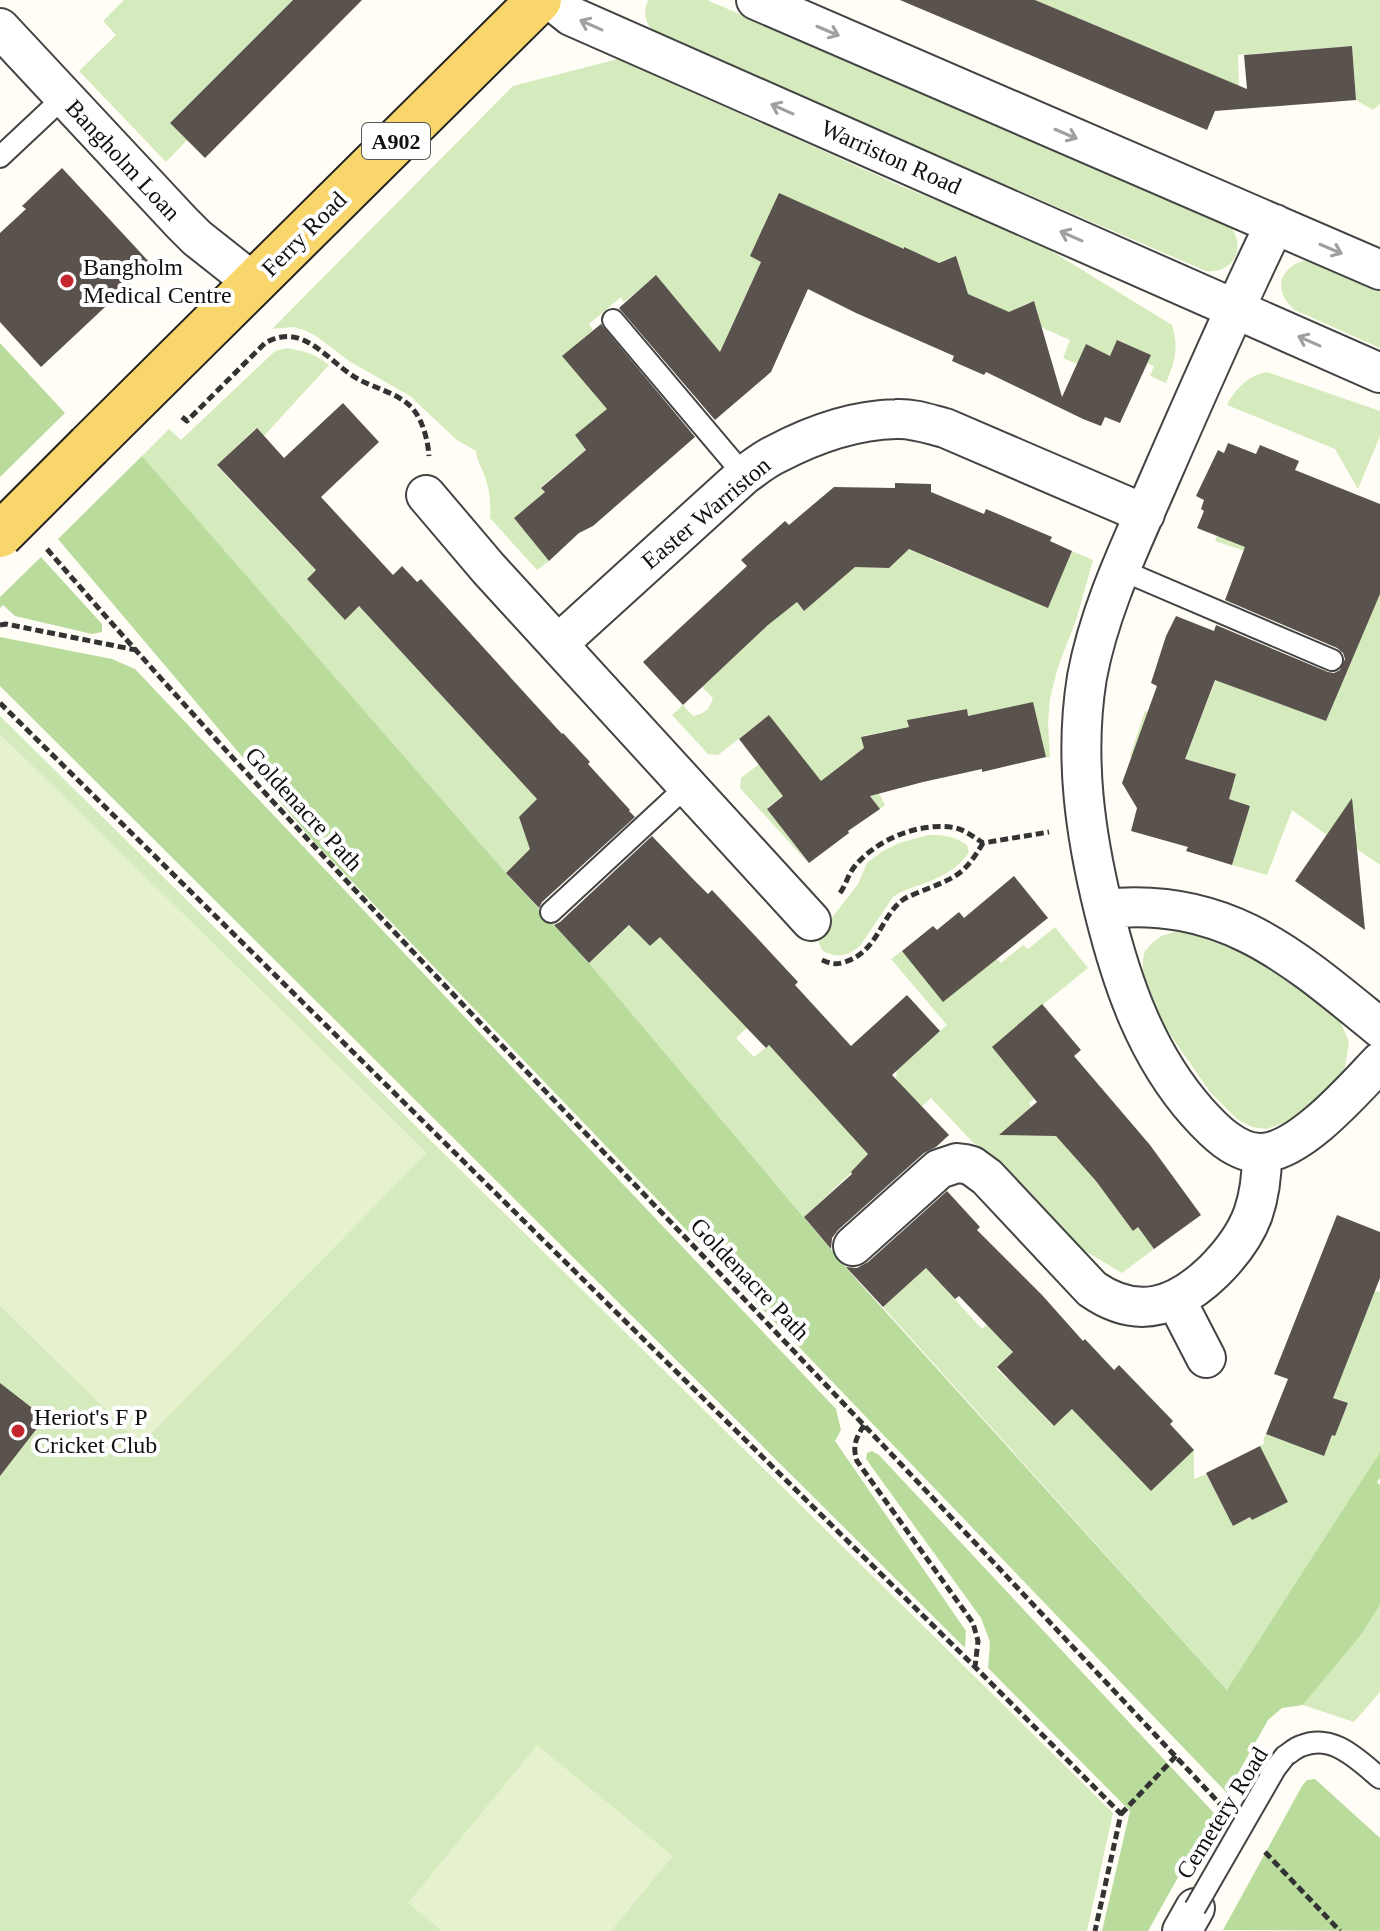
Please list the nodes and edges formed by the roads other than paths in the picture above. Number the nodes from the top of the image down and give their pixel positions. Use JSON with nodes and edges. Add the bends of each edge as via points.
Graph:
{"nodes":[{"id":1,"x":539,"y":0,"type":"edge"},
{"id":2,"x":551,"y":0,"type":"edge"},
{"id":3,"x":756,"y":0,"type":"edge"},
{"id":4,"x":0,"y":28,"type":"edge"},
{"id":5,"x":64,"y":97,"type":"junction"},
{"id":6,"x":0,"y":157,"type":"edge"},
{"id":7,"x":1275,"y":224,"type":"junction"},
{"id":8,"x":1380,"y":270,"type":"edge"},
{"id":9,"x":254,"y":283,"type":"junction"},
{"id":10,"x":1234,"y":308,"type":"junction"},
{"id":11,"x":613,"y":320,"type":"dead end"},
{"id":12,"x":1380,"y":373,"type":"edge"},
{"id":13,"x":744,"y":475,"type":"junction"},
{"id":14,"x":426,"y":495,"type":"road end"},
{"id":15,"x":1145,"y":514,"type":"junction"},
{"id":16,"x":20,"y":537,"type":"edge"},
{"id":17,"x":1119,"y":569,"type":"junction"},
{"id":18,"x":558,"y":644,"type":"junction"},
{"id":19,"x":1332,"y":660,"type":"dead end"},
{"id":20,"x":687,"y":786,"type":"junction"},
{"id":21,"x":1104,"y":909,"type":"junction"},
{"id":22,"x":551,"y":912,"type":"dead end"},
{"id":23,"x":811,"y":921,"type":"road end"},
{"id":24,"x":1380,"y":1028,"type":"edge"},
{"id":25,"x":1380,"y":1062,"type":"edge"},
{"id":26,"x":1262,"y":1153,"type":"junction"},
{"id":27,"x":853,"y":1246,"type":"dead end"},
{"id":28,"x":1176,"y":1300,"type":"junction"},
{"id":29,"x":1206,"y":1358,"type":"dead end"},
{"id":30,"x":1380,"y":1778,"type":"edge"},
{"id":31,"x":1188,"y":1919,"type":"edge"}],
"edges":[{"from":1,"to":9,"type":"main road","name":"Ferry Road","number":"A902"},
{"from":10,"to":2,"type":"street","name":"Warriston Road","one_way":true,"via":[[571,16]]},
{"from":3,"to":7,"type":"street","one_way":true},
{"from":4,"to":5,"type":"street","name":"Bangholm Loan"},
{"from":5,"to":6,"type":"lane"},
{"from":5,"to":9,"type":"street","name":"Bangholm Loan","via":[[190,230]]},
{"from":7,"to":8,"type":"street","one_way":true},
{"from":7,"to":10,"type":"street"},
{"from":9,"to":16,"type":"main road","name":"Ferry Road","number":"A902","bridge":true,"via":[[89,446]]},
{"from":12,"to":10,"type":"street","name":"Warriston Road","one_way":true},
{"from":10,"to":15,"type":"street"},
{"from":11,"to":13,"type":"lane"},
{"from":13,"to":15,"type":"street","name":"Easter Warriston","via":[[774,454],[842,428],[915,420]]},
{"from":13,"to":18,"type":"street","name":"Easter Warriston"},
{"from":14,"to":18,"type":"street"},
{"from":15,"to":17,"type":"street"},
{"from":17,"to":19,"type":"lane"},
{"from":17,"to":21,"type":"street","via":[[1087,678],[1081,752],[1086,826]]},
{"from":18,"to":20,"type":"street"},
{"from":20,"to":22,"type":"lane"},
{"from":20,"to":23,"type":"street"},
{"from":21,"to":24,"type":"street","via":[[1148,906],[1230,925],[1275,947]]},
{"from":21,"to":26,"type":"street","via":[[1135,1012],[1172,1080],[1216,1132],[1247,1151]]},
{"from":25,"to":26,"type":"street","via":[[1301,1136]]},
{"from":26,"to":28,"type":"street","via":[[1259,1194],[1243,1235],[1213,1272]]},
{"from":27,"to":28,"type":"street","via":[[939,1169],[965,1164],[987,1177],[1100,1295],[1142,1307]]},
{"from":28,"to":29,"type":"street"},
{"from":30,"to":31,"type":"lane","name":"Cemetery Road","bridge":true,"via":[[1333,1744],[1301,1746],[1285,1756]]}]}
